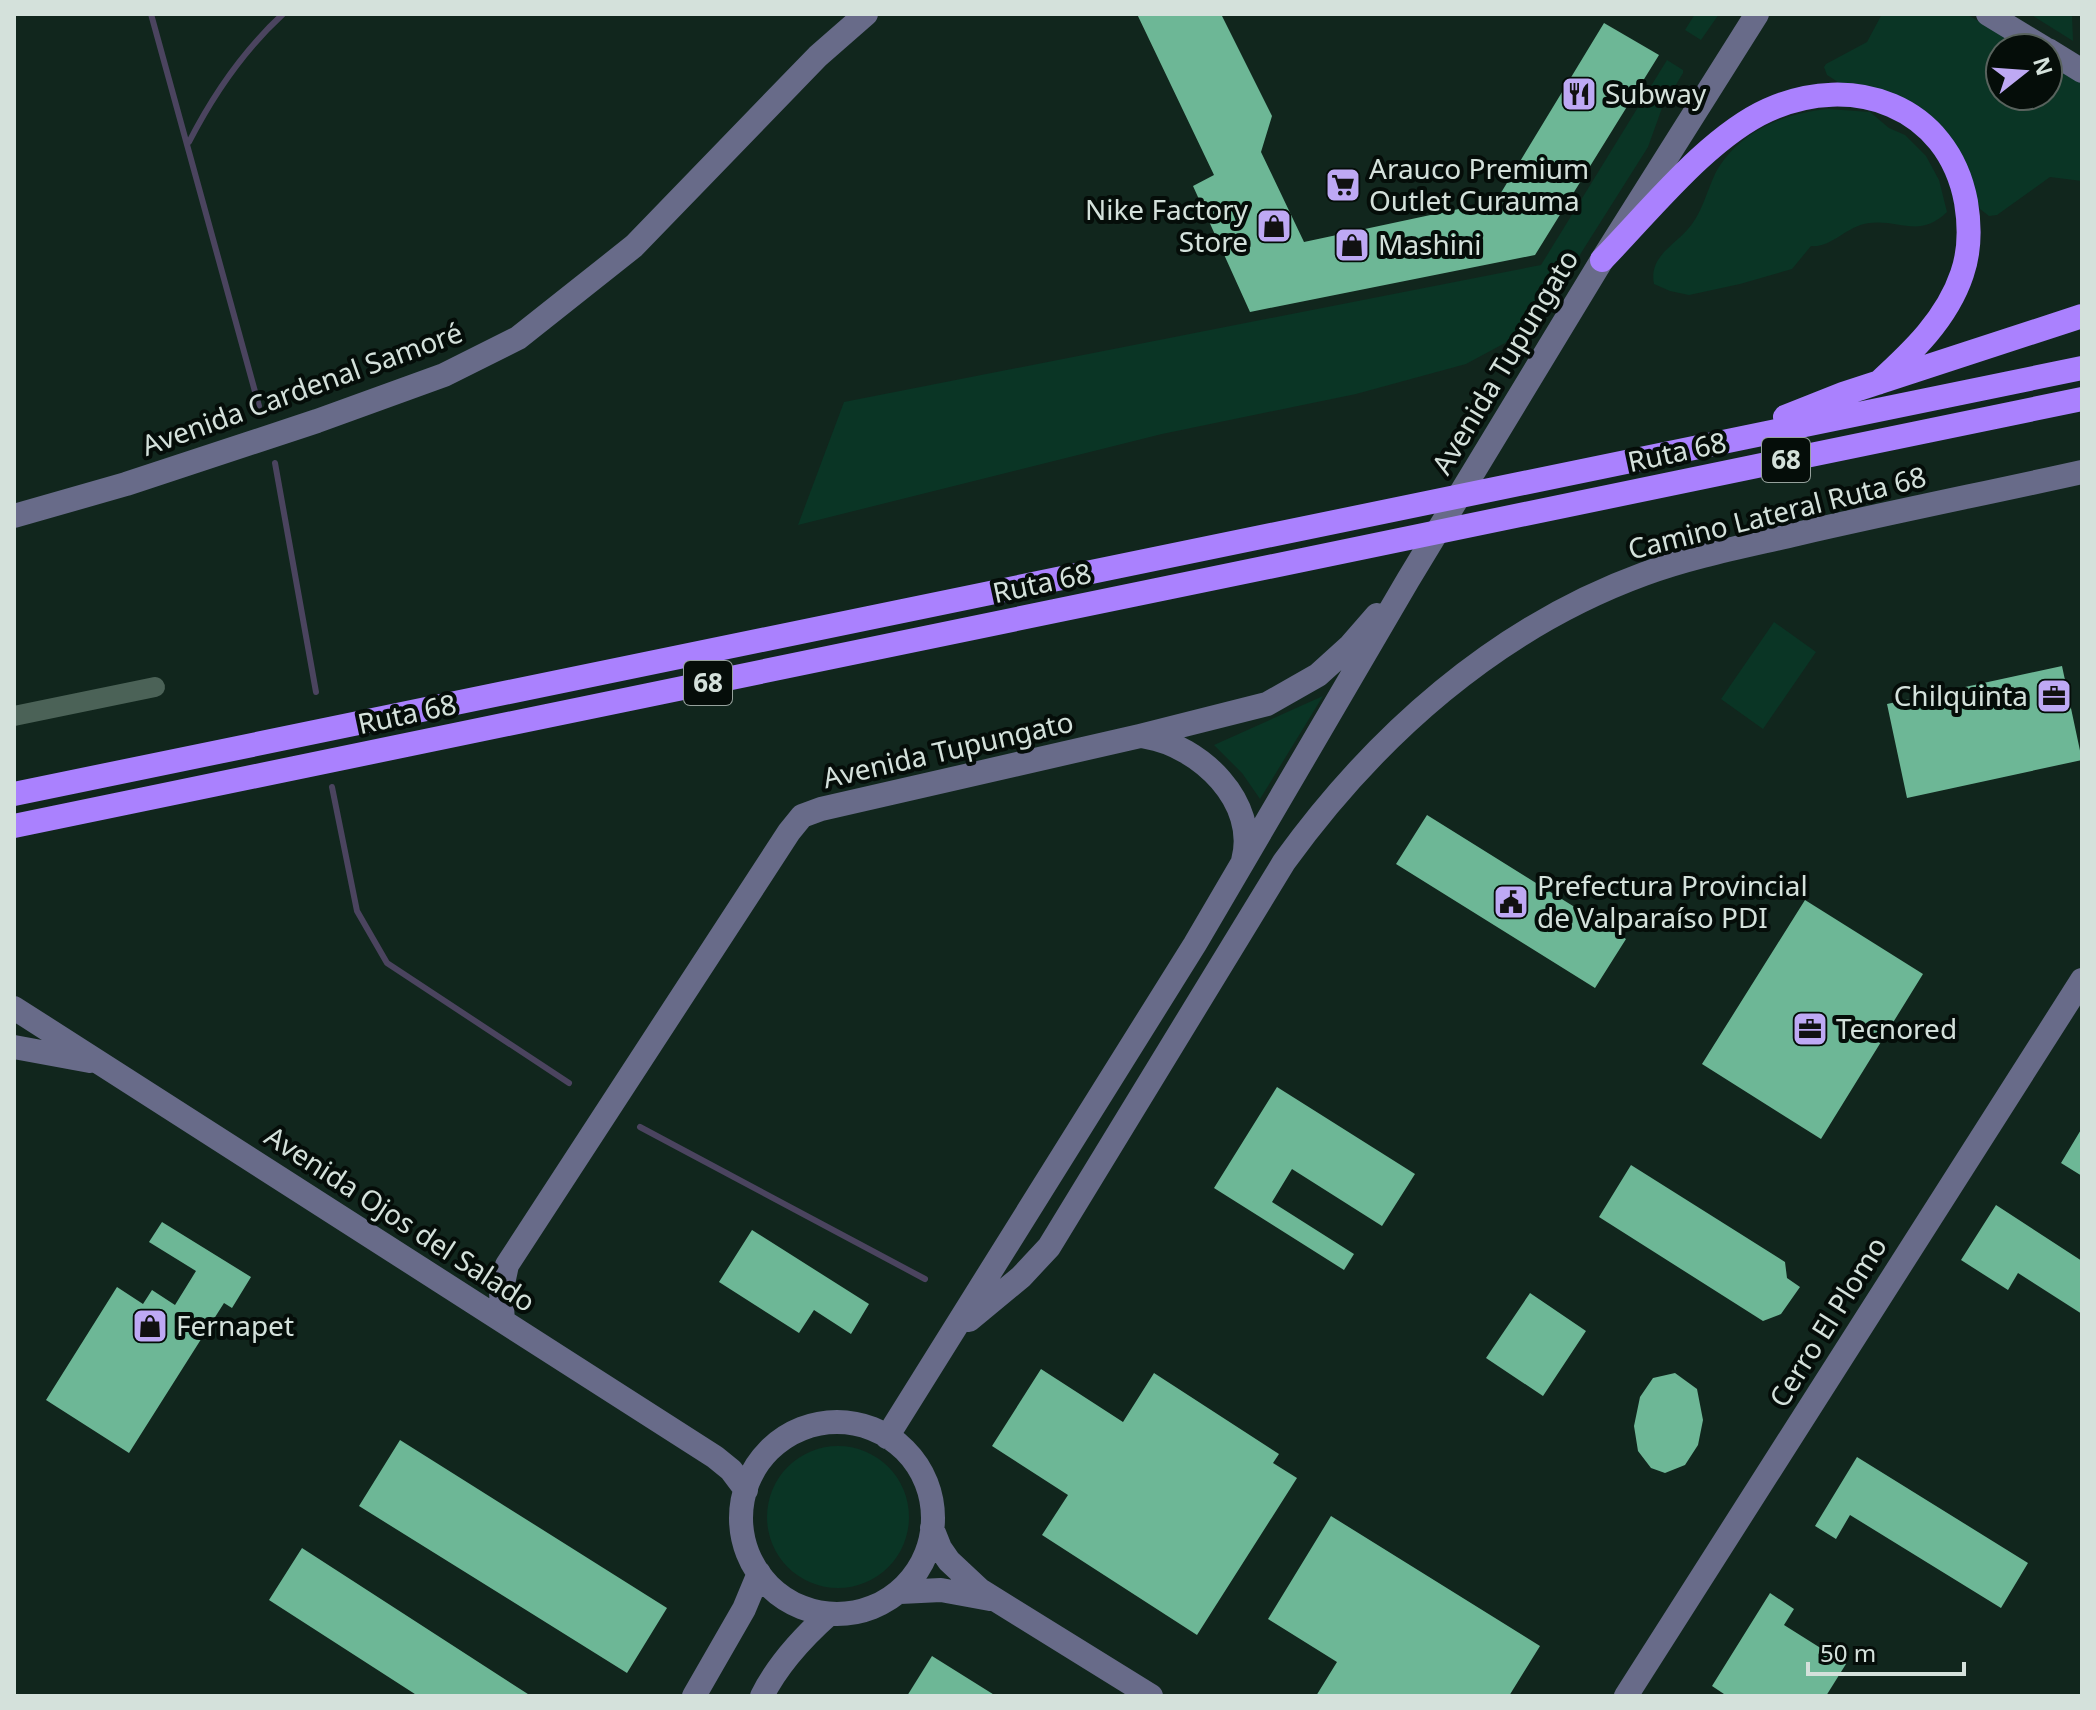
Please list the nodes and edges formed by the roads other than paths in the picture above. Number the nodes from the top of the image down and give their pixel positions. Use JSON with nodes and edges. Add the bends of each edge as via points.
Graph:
{"nodes":[{"id":1,"x":866,"y":14,"type":"edge"},
{"id":2,"x":1757,"y":14,"type":"edge"},
{"id":3,"x":1988,"y":14,"type":"edge"},
{"id":4,"x":2018,"y":32,"type":"edge"},
{"id":5,"x":2064,"y":60,"type":"edge"},
{"id":6,"x":2082,"y":71,"type":"edge"},
{"id":7,"x":1602,"y":260,"type":"junction"},
{"id":8,"x":2082,"y":316,"type":"edge"},
{"id":9,"x":2082,"y":368,"type":"edge"},
{"id":10,"x":1878,"y":383,"type":"junction"},
{"id":11,"x":2082,"y":399,"type":"edge"},
{"id":12,"x":1745,"y":436,"type":"junction"},
{"id":13,"x":2082,"y":472,"type":"edge"},
{"id":14,"x":14,"y":516,"type":"edge"},
{"id":15,"x":1408,"y":580,"type":"junction"},
{"id":16,"x":155,"y":687,"type":"dead end"},
{"id":17,"x":14,"y":716,"type":"edge"},
{"id":18,"x":1140,"y":736,"type":"junction"},
{"id":19,"x":14,"y":794,"type":"edge"},
{"id":20,"x":14,"y":826,"type":"edge"},
{"id":21,"x":1242,"y":865,"type":"junction"},
{"id":22,"x":2082,"y":980,"type":"edge"},
{"id":23,"x":14,"y":1008,"type":"edge"},
{"id":24,"x":1195,"y":1011,"type":"joint"},
{"id":25,"x":14,"y":1047,"type":"edge"},
{"id":26,"x":104,"y":1064,"type":"junction"},
{"id":27,"x":503,"y":1321,"type":"junction"},
{"id":28,"x":946,"y":1344,"type":"junction"},
{"id":29,"x":887,"y":1437,"type":"junction"},
{"id":30,"x":746,"y":1490,"type":"junction"},
{"id":31,"x":932,"y":1528,"type":"junction"},
{"id":32,"x":759,"y":1573,"type":"junction"},
{"id":33,"x":900,"y":1592,"type":"junction"},
{"id":34,"x":1000,"y":1601,"type":"junction"},
{"id":35,"x":829,"y":1614,"type":"junction"},
{"id":36,"x":694,"y":1696,"type":"edge"},
{"id":37,"x":762,"y":1696,"type":"edge"},
{"id":38,"x":1151,"y":1696,"type":"edge"},
{"id":39,"x":1626,"y":1696,"type":"edge"}],
"edges":[{"from":1,"to":14,"type":"main road","name":"Avenida Cardenal Samoré","via":[[818,56],[634,246],[518,338],[444,375],[331,416]]},
{"from":2,"to":7,"type":"main road","name":"Avenida Tupungato"},
{"from":3,"to":4,"type":"main road"},
{"from":5,"to":6,"type":"main road"},
{"from":7,"to":10,"type":"highway","via":[[1712,148],[1753,118],[1820,94],[1881,100],[1917,120],[1941,144],[1961,183],[1969,229],[1963,270],[1947,308]]},
{"from":7,"to":15,"type":"main road","name":"Avenida Tupungato"},
{"from":8,"to":10,"type":"highway"},
{"from":9,"to":12,"type":"highway","name":"Ruta 68","number":"68"},
{"from":10,"to":12,"type":"highway"},
{"from":11,"to":20,"type":"highway","name":"Ruta 68","number":"68"},
{"from":12,"to":19,"type":"highway","name":"Ruta 68","number":"68"},
{"from":13,"to":24,"type":"main road","name":"Camino Lateral Ruta 68","via":[[1645,574],[1525,633],[1414,715],[1344,785],[1284,862]]},
{"from":15,"to":18,"type":"main road","name":"Avenida Tupungato","via":[[1350,646],[1302,686],[1267,704]]},
{"from":15,"to":21,"type":"main road","name":"Avenida Tupungato"},
{"from":16,"to":17,"type":"street"},
{"from":18,"to":21,"type":"main road","via":[[1182,749],[1217,776],[1241,819],[1246,852]]},
{"from":18,"to":27,"type":"main road","name":"Avenida Tupungato","via":[[802,816],[507,1265]]},
{"from":21,"to":28,"type":"main road","name":"Avenida Tupungato"},
{"from":22,"to":39,"type":"main road","name":"Cerro El Plomo"},
{"from":23,"to":26,"type":"main road","name":"Avenida Ojos del Salado"},
{"from":24,"to":28,"type":"main road","name":"Avenida Tupungato","via":[[1049,1247]]},
{"from":25,"to":26,"type":"main road"},
{"from":26,"to":27,"type":"main road","name":"Avenida Ojos del Salado"},
{"from":27,"to":30,"type":"main road","name":"Avenida Ojos del Salado","via":[[715,1457]]},
{"from":28,"to":29,"type":"main road","name":"Avenida Tupungato"},
{"from":29,"to":30,"type":"main road","via":[[855,1424],[803,1429],[761,1459]]},
{"from":29,"to":31,"type":"main road","via":[[902,1447],[923,1476],[933,1510]]},
{"from":30,"to":32,"type":"main road","via":[[743,1533]]},
{"from":31,"to":33,"type":"main road","via":[[922,1563]]},
{"from":31,"to":34,"type":"main road","via":[[949,1561]]},
{"from":32,"to":35,"type":"main road","via":[[789,1601]]},
{"from":32,"to":36,"type":"main road"},
{"from":33,"to":34,"type":"main road","via":[[941,1590]]},
{"from":33,"to":35,"type":"main road","via":[[866,1610]]},
{"from":34,"to":38,"type":"main road"},
{"from":35,"to":37,"type":"main road","via":[[803,1637]]}]}
